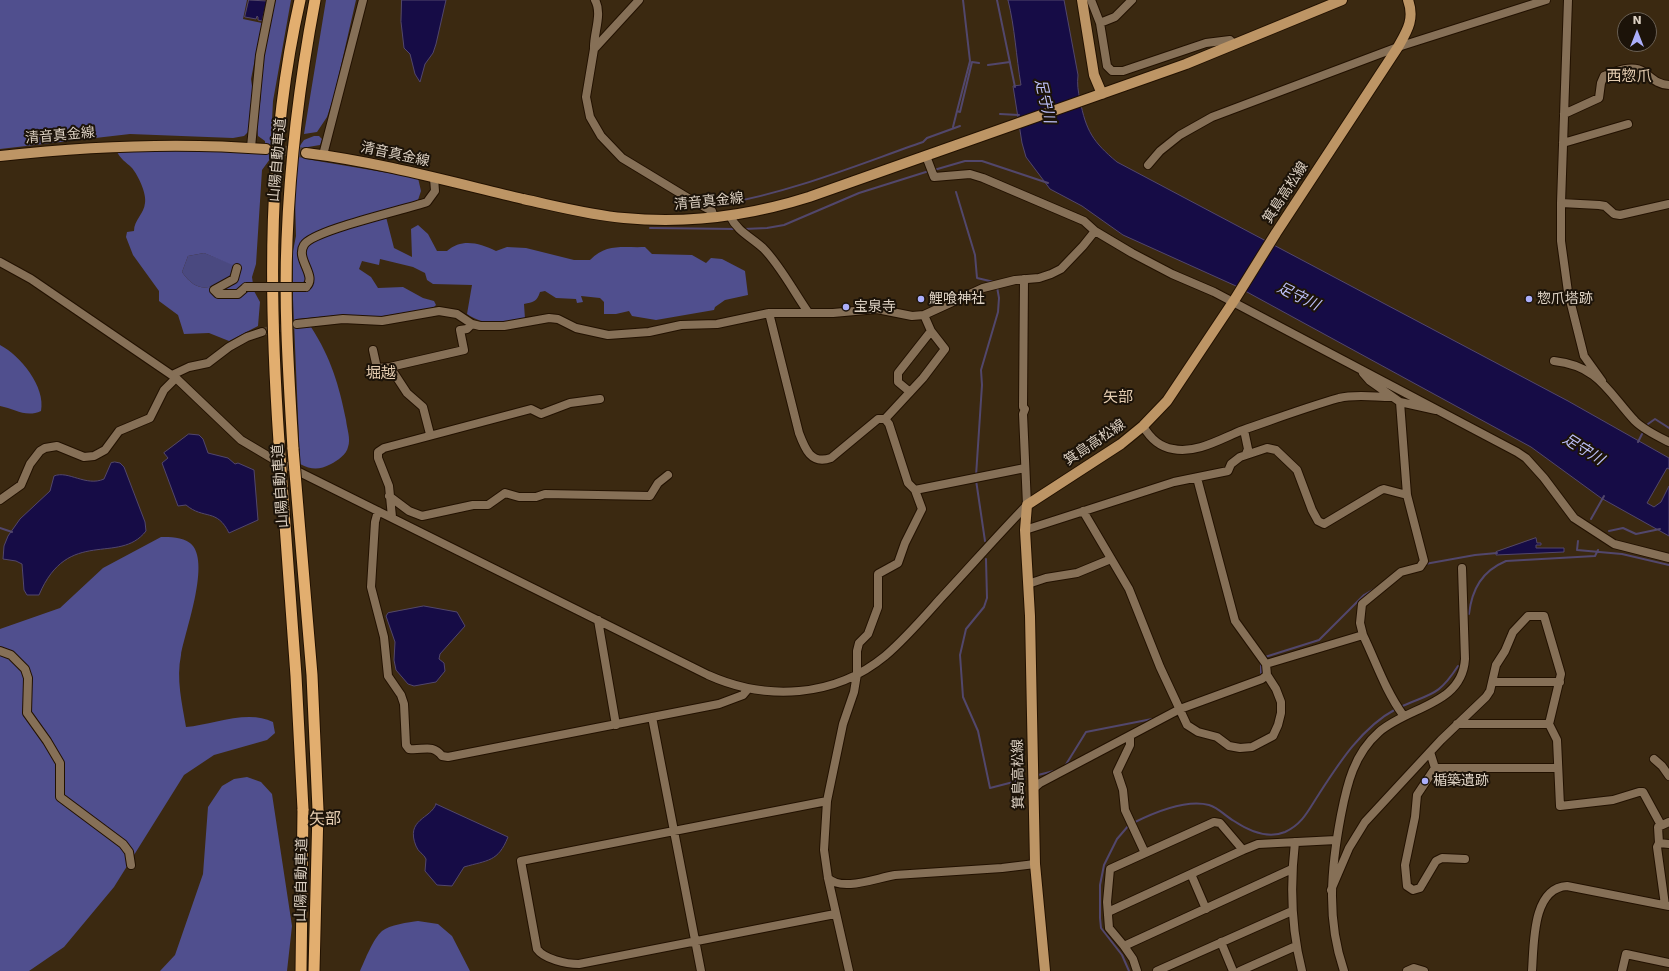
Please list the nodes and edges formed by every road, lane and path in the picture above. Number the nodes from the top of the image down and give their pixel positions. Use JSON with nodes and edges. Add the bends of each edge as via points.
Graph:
{"nodes":[{"id":1,"x":271,"y":0,"type":"edge"},
{"id":2,"x":300,"y":0,"type":"edge"},
{"id":3,"x":315,"y":0,"type":"edge"},
{"id":4,"x":363,"y":0,"type":"edge"},
{"id":5,"x":595,"y":0,"type":"edge"},
{"id":6,"x":639,"y":0,"type":"edge"},
{"id":7,"x":1082,"y":0,"type":"edge"},
{"id":8,"x":1091,"y":0,"type":"edge"},
{"id":9,"x":1132,"y":0,"type":"edge"},
{"id":10,"x":1342,"y":0,"type":"edge"},
{"id":11,"x":1408,"y":0,"type":"edge"},
{"id":12,"x":1546,"y":0,"type":"edge"},
{"id":13,"x":1568,"y":0,"type":"edge"},
{"id":14,"x":1533,"y":2,"type":"edge"},
{"id":15,"x":1100,"y":23,"type":"junction"},
{"id":16,"x":1234,"y":44,"type":"junction"},
{"id":17,"x":1398,"y":46,"type":"junction"},
{"id":18,"x":594,"y":49,"type":"junction"},
{"id":19,"x":1669,"y":85,"type":"edge"},
{"id":20,"x":1102,"y":94,"type":"junction"},
{"id":21,"x":1564,"y":114,"type":"junction"},
{"id":22,"x":1628,"y":124,"type":"dead end"},
{"id":23,"x":1563,"y":143,"type":"junction"},
{"id":24,"x":251,"y":147,"type":"junction"},
{"id":25,"x":266,"y":149,"type":"tunnel mouth"},
{"id":26,"x":306,"y":153,"type":"tunnel mouth"},
{"id":27,"x":323,"y":155,"type":"junction"},
{"id":28,"x":0,"y":156,"type":"edge"},
{"id":29,"x":926,"y":156,"type":"junction"},
{"id":30,"x":1148,"y":165,"type":"dead end"},
{"id":31,"x":434,"y":178,"type":"junction"},
{"id":32,"x":1561,"y":203,"type":"junction"},
{"id":33,"x":1669,"y":204,"type":"edge"},
{"id":34,"x":714,"y":218,"type":"junction"},
{"id":35,"x":735,"y":224,"type":"junction"},
{"id":36,"x":1095,"y":231,"type":"junction"},
{"id":37,"x":0,"y":262,"type":"edge"},
{"id":38,"x":237,"y":268,"type":"dead end"},
{"id":39,"x":1024,"y":279,"type":"junction"},
{"id":40,"x":1234,"y":301,"type":"junction"},
{"id":41,"x":808,"y":312,"type":"junction"},
{"id":42,"x":769,"y":313,"type":"junction"},
{"id":43,"x":924,"y":315,"type":"junction"},
{"id":44,"x":297,"y":324,"type":"tunnel mouth"},
{"id":45,"x":472,"y":324,"type":"junction"},
{"id":46,"x":930,"y":331,"type":"junction"},
{"id":47,"x":262,"y":332,"type":"tunnel mouth"},
{"id":48,"x":373,"y":350,"type":"dead end"},
{"id":49,"x":1554,"y":361,"type":"dead end"},
{"id":50,"x":390,"y":367,"type":"junction"},
{"id":51,"x":1360,"y":369,"type":"junction"},
{"id":52,"x":174,"y":376,"type":"junction"},
{"id":53,"x":1602,"y":381,"type":"junction"},
{"id":54,"x":910,"y":392,"type":"junction"},
{"id":55,"x":1391,"y":397,"type":"junction"},
{"id":56,"x":600,"y":399,"type":"dead end"},
{"id":57,"x":1400,"y":402,"type":"junction"},
{"id":58,"x":1441,"y":410,"type":"junction"},
{"id":59,"x":885,"y":419,"type":"junction"},
{"id":60,"x":1143,"y":426,"type":"junction"},
{"id":61,"x":1244,"y":430,"type":"junction"},
{"id":62,"x":430,"y":434,"type":"junction"},
{"id":63,"x":1669,"y":442,"type":"edge"},
{"id":64,"x":1246,"y":454,"type":"junction"},
{"id":65,"x":1025,"y":468,"type":"junction"},
{"id":66,"x":668,"y":475,"type":"dead end"},
{"id":67,"x":1197,"y":478,"type":"junction"},
{"id":68,"x":915,"y":490,"type":"junction"},
{"id":69,"x":1407,"y":495,"type":"junction"},
{"id":70,"x":389,"y":496,"type":"junction"},
{"id":71,"x":0,"y":500,"type":"edge"},
{"id":72,"x":1027,"y":505,"type":"junction"},
{"id":73,"x":378,"y":511,"type":"junction"},
{"id":74,"x":1083,"y":511,"type":"junction"},
{"id":75,"x":392,"y":517,"type":"junction"},
{"id":76,"x":1025,"y":530,"type":"junction"},
{"id":77,"x":1669,"y":558,"type":"edge"},
{"id":78,"x":1111,"y":559,"type":"junction"},
{"id":79,"x":1462,"y":568,"type":"dead end"},
{"id":80,"x":1028,"y":584,"type":"junction"},
{"id":81,"x":598,"y":620,"type":"junction"},
{"id":82,"x":1363,"y":635,"type":"junction"},
{"id":83,"x":0,"y":651,"type":"edge"},
{"id":84,"x":1263,"y":662,"type":"junction"},
{"id":85,"x":857,"y":674,"type":"junction"},
{"id":86,"x":1266,"y":675,"type":"junction"},
{"id":87,"x":1493,"y":682,"type":"junction"},
{"id":88,"x":1560,"y":682,"type":"junction"},
{"id":89,"x":748,"y":689,"type":"junction"},
{"id":90,"x":1179,"y":707,"type":"junction"},
{"id":91,"x":1399,"y":710,"type":"junction"},
{"id":92,"x":652,"y":717,"type":"junction"},
{"id":93,"x":616,"y":724,"type":"junction"},
{"id":94,"x":1458,"y":724,"type":"junction"},
{"id":95,"x":1549,"y":724,"type":"junction"},
{"id":96,"x":1130,"y":737,"type":"junction"},
{"id":97,"x":1430,"y":752,"type":"junction"},
{"id":98,"x":1654,"y":759,"type":"dead end"},
{"id":99,"x":1435,"y":768,"type":"junction"},
{"id":100,"x":1558,"y":768,"type":"junction"},
{"id":101,"x":1669,"y":776,"type":"edge"},
{"id":102,"x":1033,"y":789,"type":"junction"},
{"id":103,"x":827,"y":801,"type":"junction"},
{"id":104,"x":1665,"y":824,"type":"edge"},
{"id":105,"x":674,"y":830,"type":"junction"},
{"id":106,"x":1336,"y":840,"type":"junction"},
{"id":107,"x":1295,"y":842,"type":"junction"},
{"id":108,"x":1659,"y":843,"type":"junction"},
{"id":109,"x":1669,"y":844,"type":"edge"},
{"id":110,"x":1243,"y":850,"type":"junction"},
{"id":111,"x":1145,"y":853,"type":"junction"},
{"id":112,"x":1465,"y":859,"type":"dead end"},
{"id":113,"x":1035,"y":864,"type":"junction"},
{"id":114,"x":131,"y":865,"type":"dead end"},
{"id":115,"x":1292,"y":869,"type":"junction"},
{"id":116,"x":1190,"y":874,"type":"junction"},
{"id":117,"x":828,"y":878,"type":"junction"},
{"id":118,"x":1331,"y":890,"type":"junction"},
{"id":119,"x":1667,"y":905,"type":"edge"},
{"id":120,"x":1206,"y":909,"type":"junction"},
{"id":121,"x":1292,"y":911,"type":"junction"},
{"id":122,"x":1108,"y":912,"type":"junction"},
{"id":123,"x":835,"y":914,"type":"junction"},
{"id":124,"x":695,"y":942,"type":"junction"},
{"id":125,"x":1221,"y":942,"type":"junction"},
{"id":126,"x":1124,"y":946,"type":"junction"},
{"id":127,"x":1296,"y":946,"type":"junction"},
{"id":128,"x":1669,"y":963,"type":"edge"},
{"id":129,"x":301,"y":971,"type":"edge"},
{"id":130,"x":314,"y":971,"type":"edge"},
{"id":131,"x":701,"y":971,"type":"edge"},
{"id":132,"x":849,"y":971,"type":"edge"},
{"id":133,"x":1045,"y":971,"type":"edge"},
{"id":134,"x":1137,"y":971,"type":"edge"},
{"id":135,"x":1157,"y":971,"type":"edge"},
{"id":136,"x":1234,"y":971,"type":"edge"},
{"id":137,"x":1240,"y":971,"type":"edge"},
{"id":138,"x":1302,"y":971,"type":"edge"},
{"id":139,"x":1344,"y":971,"type":"edge"},
{"id":140,"x":1407,"y":971,"type":"edge"},
{"id":141,"x":1424,"y":971,"type":"edge"},
{"id":142,"x":1532,"y":971,"type":"edge"},
{"id":143,"x":1622,"y":971,"type":"edge"}],
"edges":[{"from":1,"to":24,"type":"street","via":[[260,55]]},
{"from":2,"to":129,"type":"highway","name":"山陽自動車道","bridge":true,"via":[[285,90],[274,199],[272,306],[303,809]]},
{"from":3,"to":130,"type":"highway","name":"山陽自動車道","bridge":true,"via":[[295,136],[287,234],[287,314],[293,449],[312,675],[318,810]]},
{"from":4,"to":27,"type":"street"},
{"from":5,"to":18,"type":"street","via":[[599,10],[593,38]]},
{"from":6,"to":18,"type":"street"},
{"from":7,"to":20,"type":"main road","via":[[1094,75]]},
{"from":8,"to":15,"type":"street"},
{"from":9,"to":15,"type":"street","via":[[1115,17]]},
{"from":10,"to":16,"type":"main road"},
{"from":11,"to":17,"type":"main road","name":"箕島高松線","via":[[1411,10],[1410,22]]},
{"from":12,"to":14,"type":"street"},
{"from":13,"to":21,"type":"street"},
{"from":14,"to":17,"type":"street"},
{"from":15,"to":16,"type":"street","via":[[1107,66],[1117,72],[1206,43],[1230,40]]},
{"from":16,"to":20,"type":"main road"},
{"from":17,"to":30,"type":"street","via":[[1212,117],[1180,135],[1160,151]]},
{"from":17,"to":40,"type":"main road","name":"箕島高松線"},
{"from":18,"to":34,"type":"street","via":[[586,97],[590,117],[601,136],[622,158],[693,202],[706,206],[712,211]]},
{"from":19,"to":21,"type":"street","via":[[1658,83],[1641,70],[1625,69],[1604,76],[1599,98]]},
{"from":20,"to":29,"type":"main road","name":"清音真金線"},
{"from":21,"to":23,"type":"street"},
{"from":22,"to":23,"type":"street"},
{"from":23,"to":32,"type":"street"},
{"from":24,"to":25,"type":"main road","name":"清音真金線"},
{"from":24,"to":28,"type":"main road","name":"清音真金線","via":[[105,146]]},
{"from":26,"to":27,"type":"main road","name":"清音真金線"},
{"from":27,"to":31,"type":"main road","name":"清音真金線"},
{"from":29,"to":35,"type":"main road","name":"清音真金線"},
{"from":29,"to":36,"type":"street","via":[[934,177],[970,174],[983,178],[1071,214]]},
{"from":31,"to":34,"type":"main road","name":"清音真金線","via":[[603,216],[661,220]]},
{"from":31,"to":38,"type":"street","bridge":true,"via":[[435,191],[427,202],[325,232],[306,242],[302,248],[302,256],[310,278],[306,287],[246,287],[238,294],[218,294],[214,290],[234,279]]},
{"from":32,"to":33,"type":"street","via":[[1599,204],[1620,215]]},
{"from":32,"to":53,"type":"street","via":[[1561,241],[1568,292],[1584,356]]},
{"from":34,"to":35,"type":"main road","name":"清音真金線"},
{"from":35,"to":41,"type":"street","via":[[772,258]]},
{"from":36,"to":39,"type":"street","via":[[1061,269],[1039,278]]},
{"from":36,"to":40,"type":"street","via":[[1152,263]]},
{"from":37,"to":52,"type":"street","via":[[37,283]]},
{"from":39,"to":43,"type":"street","via":[[983,288]]},
{"from":39,"to":65,"type":"street"},
{"from":40,"to":51,"type":"street"},
{"from":40,"to":60,"type":"main road","name":"箕島高松線","via":[[1180,383]]},
{"from":41,"to":42,"type":"street"},
{"from":41,"to":43,"type":"street","via":[[833,313],[877,309],[912,316]]},
{"from":42,"to":45,"type":"street","via":[[717,324],[681,325],[649,332],[608,335],[576,328],[558,319],[549,318],[504,326]]},
{"from":42,"to":59,"type":"street","via":[[799,433],[810,457],[821,461],[831,458],[878,418]]},
{"from":43,"to":46,"type":"street"},
{"from":44,"to":45,"type":"street","via":[[343,319],[382,321],[440,311],[457,314]]},
{"from":45,"to":50,"type":"street","via":[[460,330],[464,350]]},
{"from":46,"to":54,"type":"street","via":[[898,373],[898,382]]},
{"from":46,"to":54,"type":"street","via":[[945,349]]},
{"from":47,"to":52,"type":"street","via":[[247,337],[208,363],[189,367]]},
{"from":48,"to":50,"type":"street","via":[[377,368]]},
{"from":49,"to":53,"type":"street","via":[[1583,367]]},
{"from":50,"to":62,"type":"street","via":[[407,393],[423,407]]},
{"from":51,"to":55,"type":"street"},
{"from":51,"to":58,"type":"street"},
{"from":52,"to":71,"type":"street","via":[[150,418],[119,431],[105,450],[94,456],[84,457],[57,446],[40,451],[30,464],[21,485]]},
{"from":52,"to":73,"type":"street","via":[[241,440],[273,459]]},
{"from":53,"to":63,"type":"street","via":[[1642,427]]},
{"from":54,"to":59,"type":"street"},
{"from":55,"to":57,"type":"street"},
{"from":55,"to":61,"type":"street","via":[[1339,398]]},
{"from":56,"to":62,"type":"street","via":[[570,403],[541,414],[532,409]]},
{"from":57,"to":58,"type":"street","via":[[1425,409]]},
{"from":57,"to":69,"type":"street"},
{"from":58,"to":77,"type":"street","via":[[1526,458],[1574,518],[1597,533],[1614,544]]},
{"from":59,"to":68,"type":"street","via":[[890,424],[908,483]]},
{"from":60,"to":61,"type":"street","via":[[1150,438],[1173,449],[1199,447]]},
{"from":60,"to":72,"type":"main road","name":"箕島高松線","via":[[1121,444]]},
{"from":61,"to":64,"type":"street","via":[[1248,449]]},
{"from":62,"to":70,"type":"street","via":[[378,452],[389,486]]},
{"from":64,"to":67,"type":"street","via":[[1231,464],[1228,471]]},
{"from":64,"to":69,"type":"street","via":[[1267,448],[1276,450],[1286,461],[1294,465],[1312,510],[1318,521],[1324,524],[1381,490]]},
{"from":65,"to":68,"type":"street"},
{"from":65,"to":72,"type":"street"},
{"from":66,"to":70,"type":"street","via":[[658,483],[650,496],[545,494],[519,497],[505,493],[488,505],[473,505],[422,516],[409,511]]},
{"from":67,"to":74,"type":"street","via":[[1174,482]]},
{"from":67,"to":84,"type":"street","via":[[1235,621]]},
{"from":68,"to":85,"type":"street","via":[[922,508],[898,563],[878,574],[878,606],[868,634],[859,643]]},
{"from":69,"to":82,"type":"street","via":[[1423,564],[1401,572],[1362,604],[1360,623]]},
{"from":70,"to":75,"type":"street"},
{"from":72,"to":76,"type":"main road","name":"箕島高松線"},
{"from":72,"to":85,"type":"street","via":[[898,645]]},
{"from":73,"to":75,"type":"street"},
{"from":73,"to":93,"type":"street","via":[[371,587],[384,637],[388,676],[404,704],[406,745],[409,749],[432,747],[448,758]]},
{"from":74,"to":76,"type":"street"},
{"from":74,"to":78,"type":"street"},
{"from":75,"to":81,"type":"street"},
{"from":76,"to":80,"type":"main road","name":"箕島高松線"},
{"from":78,"to":80,"type":"street","via":[[1077,573]]},
{"from":78,"to":90,"type":"street","via":[[1129,589]]},
{"from":79,"to":91,"type":"street","via":[[1465,659],[1462,675],[1444,697]]},
{"from":80,"to":102,"type":"main road","name":"箕島高松線"},
{"from":81,"to":89,"type":"street","via":[[708,675]]},
{"from":81,"to":93,"type":"street"},
{"from":82,"to":84,"type":"street"},
{"from":82,"to":91,"type":"street","via":[[1376,662],[1379,675]]},
{"from":83,"to":114,"type":"street","via":[[10,654],[25,669],[28,678],[27,713],[60,763],[60,797],[122,844],[129,852]]},
{"from":84,"to":86,"type":"street"},
{"from":85,"to":89,"type":"street","via":[[830,685],[798,692]]},
{"from":85,"to":103,"type":"street","via":[[833,766]]},
{"from":86,"to":90,"type":"street","via":[[1262,679]]},
{"from":86,"to":90,"type":"street","via":[[1276,689],[1281,702],[1281,713],[1273,736],[1252,747],[1229,746],[1217,737],[1187,726]]},
{"from":87,"to":88,"type":"street"},
{"from":87,"to":88,"type":"street","via":[[1496,665],[1516,627],[1528,616],[1544,616],[1561,674]]},
{"from":87,"to":94,"type":"street","via":[[1486,697]]},
{"from":88,"to":95,"type":"street"},
{"from":89,"to":92,"type":"street","via":[[743,695],[719,704]]},
{"from":90,"to":96,"type":"street"},
{"from":91,"to":106,"type":"street","via":[[1358,759],[1346,786]]},
{"from":92,"to":93,"type":"street"},
{"from":92,"to":105,"type":"street"},
{"from":94,"to":95,"type":"street"},
{"from":94,"to":97,"type":"street"},
{"from":95,"to":100,"type":"street","via":[[1557,740]]},
{"from":96,"to":102,"type":"street"},
{"from":96,"to":111,"type":"street","via":[[1130,745],[1117,772],[1123,790],[1123,804]]},
{"from":97,"to":99,"type":"street"},
{"from":97,"to":118,"type":"street","via":[[1356,834]]},
{"from":98,"to":101,"type":"street"},
{"from":99,"to":100,"type":"street"},
{"from":99,"to":112,"type":"street","via":[[1417,795],[1415,817],[1404,865],[1407,886],[1413,890],[1420,888],[1436,861],[1442,858]]},
{"from":100,"to":104,"type":"street","via":[[1560,806],[1613,800],[1643,792]]},
{"from":102,"to":113,"type":"main road","name":"箕島高松線"},
{"from":103,"to":105,"type":"street"},
{"from":103,"to":117,"type":"street","via":[[824,850]]},
{"from":104,"to":108,"type":"street","via":[[1658,827]]},
{"from":105,"to":124,"type":"street"},
{"from":105,"to":124,"type":"street","via":[[521,861],[536,944],[541,954],[573,964]]},
{"from":106,"to":107,"type":"street"},
{"from":106,"to":118,"type":"street"},
{"from":107,"to":110,"type":"street","via":[[1258,844]]},
{"from":107,"to":115,"type":"street"},
{"from":108,"to":109,"type":"street"},
{"from":108,"to":119,"type":"street","via":[[1657,853]]},
{"from":110,"to":111,"type":"street","via":[[1220,822],[1214,822]]},
{"from":110,"to":116,"type":"street"},
{"from":111,"to":122,"type":"street","via":[[1110,869]]},
{"from":113,"to":117,"type":"street","via":[[896,875],[848,885],[832,883]]},
{"from":113,"to":133,"type":"main road","name":"箕島高松線"},
{"from":115,"to":120,"type":"street"},
{"from":115,"to":121,"type":"street"},
{"from":116,"to":120,"type":"street"},
{"from":116,"to":122,"type":"street"},
{"from":117,"to":123,"type":"street"},
{"from":118,"to":139,"type":"street","via":[[1334,930]]},
{"from":119,"to":142,"type":"street","via":[[1567,886],[1552,889],[1541,906]]},
{"from":120,"to":126,"type":"street"},
{"from":121,"to":125,"type":"street"},
{"from":121,"to":127,"type":"street"},
{"from":122,"to":126,"type":"street","via":[[1109,928]]},
{"from":123,"to":124,"type":"street"},
{"from":123,"to":132,"type":"street"},
{"from":124,"to":131,"type":"street"},
{"from":125,"to":135,"type":"street"},
{"from":125,"to":136,"type":"street"},
{"from":126,"to":134,"type":"street"},
{"from":127,"to":137,"type":"street"},
{"from":127,"to":138,"type":"street"},
{"from":128,"to":143,"type":"street","via":[[1626,954]]},
{"from":140,"to":141,"type":"street","via":[[1414,968]]}]}
